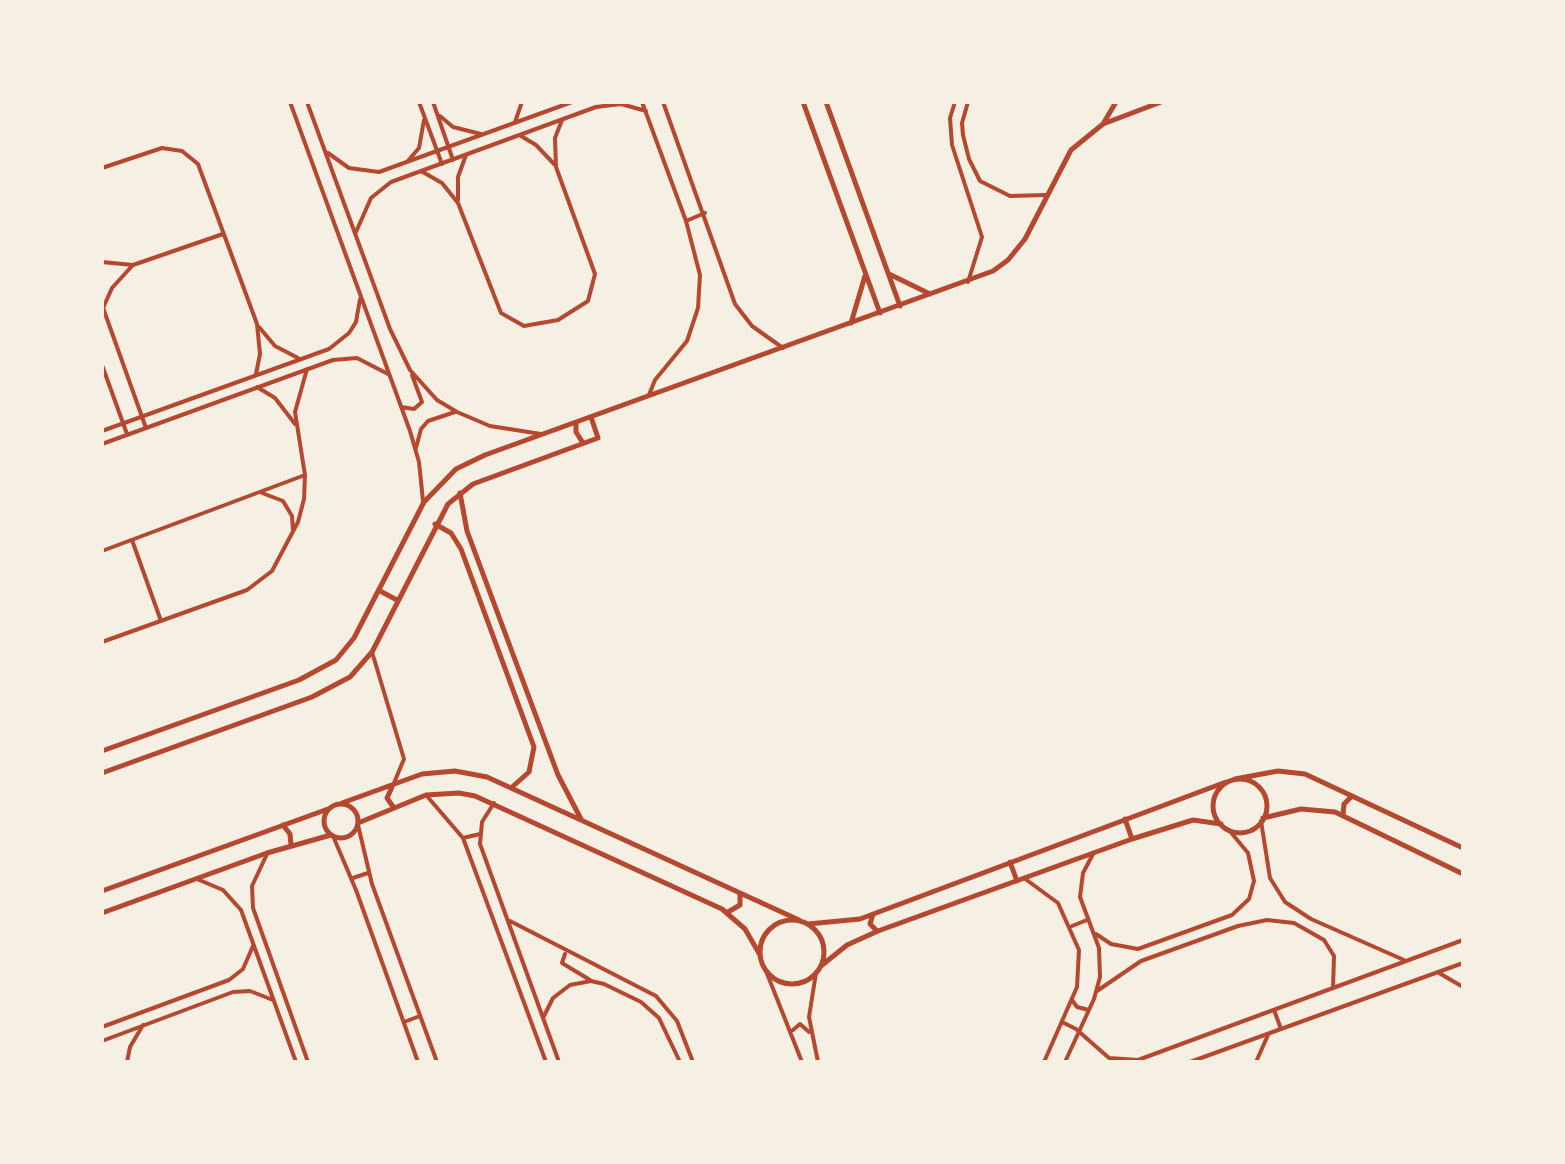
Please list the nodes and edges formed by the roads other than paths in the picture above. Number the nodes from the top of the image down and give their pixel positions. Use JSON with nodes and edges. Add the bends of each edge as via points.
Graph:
{"nodes":[{"id":1,"x":287,"y":102,"type":"edge"},
{"id":2,"x":307,"y":102,"type":"edge"},
{"id":3,"x":419,"y":102,"type":"edge"},
{"id":4,"x":433,"y":102,"type":"edge"},
{"id":5,"x":522,"y":102,"type":"edge"},
{"id":6,"x":558,"y":102,"type":"edge"},
{"id":7,"x":642,"y":102,"type":"edge"},
{"id":8,"x":663,"y":102,"type":"edge"},
{"id":9,"x":670,"y":102,"type":"edge"},
{"id":10,"x":803,"y":102,"type":"edge"},
{"id":11,"x":826,"y":102,"type":"edge"},
{"id":12,"x":955,"y":102,"type":"edge"},
{"id":13,"x":968,"y":102,"type":"edge"},
{"id":14,"x":1116,"y":102,"type":"edge"},
{"id":15,"x":1161,"y":102,"type":"edge"},
{"id":16,"x":569,"y":103,"type":"edge"},
{"id":17,"x":1143,"y":105,"type":"edge"},
{"id":18,"x":436,"y":111,"type":"junction"},
{"id":19,"x":646,"y":111,"type":"junction"},
{"id":20,"x":668,"y":113,"type":"junction"},
{"id":21,"x":423,"y":114,"type":"junction"},
{"id":22,"x":562,"y":120,"type":"junction"},
{"id":23,"x":514,"y":124,"type":"junction"},
{"id":24,"x":1103,"y":124,"type":"junction"},
{"id":25,"x":487,"y":134,"type":"junction"},
{"id":26,"x":519,"y":136,"type":"junction"},
{"id":27,"x":449,"y":148,"type":"junction"},
{"id":28,"x":325,"y":151,"type":"junction"},
{"id":29,"x":438,"y":152,"type":"junction"},
{"id":30,"x":466,"y":155,"type":"junction"},
{"id":31,"x":453,"y":160,"type":"junction"},
{"id":32,"x":442,"y":164,"type":"junction"},
{"id":33,"x":403,"y":166,"type":"junction"},
{"id":34,"x":556,"y":167,"type":"junction"},
{"id":35,"x":102,"y":168,"type":"edge"},
{"id":36,"x":421,"y":171,"type":"junction"},
{"id":37,"x":1046,"y":195,"type":"junction"},
{"id":38,"x":458,"y":203,"type":"junction"},
{"id":39,"x":705,"y":213,"type":"junction"},
{"id":40,"x":686,"y":221,"type":"junction"},
{"id":41,"x":223,"y":234,"type":"junction"},
{"id":42,"x":355,"y":234,"type":"junction"},
{"id":43,"x":102,"y":262,"type":"edge"},
{"id":44,"x":133,"y":265,"type":"junction"},
{"id":45,"x":865,"y":271,"type":"junction"},
{"id":46,"x":889,"y":274,"type":"junction"},
{"id":47,"x":968,"y":282,"type":"junction"},
{"id":48,"x":931,"y":295,"type":"junction"},
{"id":49,"x":360,"y":296,"type":"junction"},
{"id":50,"x":102,"y":306,"type":"edge"},
{"id":51,"x":900,"y":306,"type":"junction"},
{"id":52,"x":880,"y":313,"type":"junction"},
{"id":53,"x":851,"y":323,"type":"junction"},
{"id":54,"x":257,"y":324,"type":"junction"},
{"id":55,"x":783,"y":348,"type":"junction"},
{"id":56,"x":300,"y":359,"type":"junction"},
{"id":57,"x":102,"y":365,"type":"edge"},
{"id":58,"x":307,"y":369,"type":"junction"},
{"id":59,"x":410,"y":370,"type":"junction"},
{"id":60,"x":256,"y":374,"type":"junction"},
{"id":61,"x":389,"y":375,"type":"junction"},
{"id":62,"x":257,"y":387,"type":"junction"},
{"id":63,"x":649,"y":396,"type":"junction"},
{"id":64,"x":401,"y":407,"type":"junction"},
{"id":65,"x":457,"y":412,"type":"junction"},
{"id":66,"x":142,"y":416,"type":"junction"},
{"id":67,"x":591,"y":417,"type":"junction"},
{"id":68,"x":123,"y":423,"type":"junction"},
{"id":69,"x":576,"y":423,"type":"junction"},
{"id":70,"x":296,"y":426,"type":"junction"},
{"id":71,"x":146,"y":428,"type":"junction"},
{"id":72,"x":102,"y":431,"type":"edge"},
{"id":73,"x":543,"y":434,"type":"junction"},
{"id":74,"x":127,"y":435,"type":"junction"},
{"id":75,"x":583,"y":443,"type":"junction"},
{"id":76,"x":102,"y":444,"type":"edge"},
{"id":77,"x":415,"y":449,"type":"junction"},
{"id":78,"x":305,"y":475,"type":"junction"},
{"id":79,"x":260,"y":493,"type":"junction"},
{"id":80,"x":460,"y":493,"type":"junction"},
{"id":81,"x":424,"y":502,"type":"junction"},
{"id":82,"x":435,"y":524,"type":"junction"},
{"id":83,"x":293,"y":532,"type":"junction"},
{"id":84,"x":132,"y":540,"type":"junction"},
{"id":85,"x":102,"y":551,"type":"edge"},
{"id":86,"x":380,"y":591,"type":"junction"},
{"id":87,"x":397,"y":600,"type":"junction"},
{"id":88,"x":161,"y":621,"type":"junction"},
{"id":89,"x":102,"y":642,"type":"edge"},
{"id":90,"x":372,"y":652,"type":"junction"},
{"id":91,"x":104,"y":750,"type":"edge"},
{"id":92,"x":102,"y":773,"type":"edge"},
{"id":93,"x":1235,"y":779,"type":"junction"},
{"id":94,"x":1226,"y":782,"type":"junction"},
{"id":95,"x":393,"y":786,"type":"junction"},
{"id":96,"x":511,"y":788,"type":"junction"},
{"id":97,"x":426,"y":795,"type":"junction"},
{"id":98,"x":1352,"y":796,"type":"junction"},
{"id":99,"x":342,"y":803,"type":"junction"},
{"id":100,"x":494,"y":803,"type":"junction"},
{"id":101,"x":394,"y":808,"type":"junction"},
{"id":102,"x":328,"y":809,"type":"junction"},
{"id":103,"x":1343,"y":816,"type":"junction"},
{"id":104,"x":1125,"y":819,"type":"junction"},
{"id":105,"x":582,"y":820,"type":"junction"},
{"id":106,"x":1262,"y":820,"type":"junction"},
{"id":107,"x":358,"y":824,"type":"junction"},
{"id":108,"x":1221,"y":824,"type":"junction"},
{"id":109,"x":283,"y":825,"type":"junction"},
{"id":110,"x":1229,"y":830,"type":"junction"},
{"id":111,"x":480,"y":834,"type":"junction"},
{"id":112,"x":332,"y":836,"type":"junction"},
{"id":113,"x":463,"y":838,"type":"junction"},
{"id":114,"x":1132,"y":839,"type":"junction"},
{"id":115,"x":291,"y":845,"type":"junction"},
{"id":116,"x":1463,"y":848,"type":"edge"},
{"id":117,"x":267,"y":853,"type":"junction"},
{"id":118,"x":1094,"y":853,"type":"junction"},
{"id":119,"x":1010,"y":862,"type":"junction"},
{"id":120,"x":1268,"y":869,"type":"junction"},
{"id":121,"x":1254,"y":871,"type":"junction"},
{"id":122,"x":368,"y":873,"type":"junction"},
{"id":123,"x":1463,"y":874,"type":"edge"},
{"id":124,"x":197,"y":879,"type":"junction"},
{"id":125,"x":352,"y":879,"type":"junction"},
{"id":126,"x":1021,"y":880,"type":"junction"},
{"id":127,"x":102,"y":891,"type":"edge"},
{"id":128,"x":740,"y":894,"type":"junction"},
{"id":129,"x":727,"y":912,"type":"junction"},
{"id":130,"x":102,"y":913,"type":"edge"},
{"id":131,"x":873,"y":914,"type":"junction"},
{"id":132,"x":1232,"y":915,"type":"junction"},
{"id":133,"x":256,"y":918,"type":"junction"},
{"id":134,"x":1311,"y":919,"type":"junction"},
{"id":135,"x":507,"y":920,"type":"junction"},
{"id":136,"x":799,"y":920,"type":"junction"},
{"id":137,"x":1087,"y":920,"type":"junction"},
{"id":138,"x":245,"y":922,"type":"junction"},
{"id":139,"x":808,"y":924,"type":"junction"},
{"id":140,"x":1071,"y":926,"type":"junction"},
{"id":141,"x":1238,"y":926,"type":"junction"},
{"id":142,"x":1306,"y":928,"type":"junction"},
{"id":143,"x":878,"y":931,"type":"junction"},
{"id":144,"x":1096,"y":934,"type":"junction"},
{"id":145,"x":1463,"y":940,"type":"edge"},
{"id":146,"x":253,"y":944,"type":"junction"},
{"id":147,"x":1138,"y":949,"type":"junction"},
{"id":148,"x":567,"y":954,"type":"junction"},
{"id":149,"x":760,"y":955,"type":"junction"},
{"id":150,"x":1141,"y":961,"type":"junction"},
{"id":151,"x":1407,"y":961,"type":"junction"},
{"id":152,"x":1463,"y":963,"type":"edge"},
{"id":153,"x":821,"y":966,"type":"junction"},
{"id":154,"x":766,"y":971,"type":"junction"},
{"id":155,"x":1437,"y":972,"type":"junction"},
{"id":156,"x":816,"y":973,"type":"junction"},
{"id":157,"x":229,"y":980,"type":"junction"},
{"id":158,"x":591,"y":981,"type":"junction"},
{"id":159,"x":1463,"y":987,"type":"edge"},
{"id":160,"x":1333,"y":988,"type":"junction"},
{"id":161,"x":1097,"y":991,"type":"junction"},
{"id":162,"x":233,"y":992,"type":"junction"},
{"id":163,"x":274,"y":1000,"type":"junction"},
{"id":164,"x":1072,"y":1000,"type":"junction"},
{"id":165,"x":1089,"y":1010,"type":"junction"},
{"id":166,"x":1274,"y":1010,"type":"junction"},
{"id":167,"x":420,"y":1016,"type":"junction"},
{"id":168,"x":543,"y":1018,"type":"junction"},
{"id":169,"x":404,"y":1022,"type":"junction"},
{"id":170,"x":1062,"y":1022,"type":"junction"},
{"id":171,"x":143,"y":1025,"type":"junction"},
{"id":172,"x":102,"y":1027,"type":"edge"},
{"id":173,"x":1281,"y":1029,"type":"junction"},
{"id":174,"x":1079,"y":1032,"type":"junction"},
{"id":175,"x":792,"y":1033,"type":"junction"},
{"id":176,"x":1269,"y":1033,"type":"junction"},
{"id":177,"x":810,"y":1034,"type":"junction"},
{"id":178,"x":102,"y":1041,"type":"edge"},
{"id":179,"x":1147,"y":1057,"type":"junction"},
{"id":180,"x":127,"y":1062,"type":"edge"},
{"id":181,"x":296,"y":1062,"type":"edge"},
{"id":182,"x":308,"y":1062,"type":"edge"},
{"id":183,"x":418,"y":1062,"type":"edge"},
{"id":184,"x":437,"y":1062,"type":"edge"},
{"id":185,"x":546,"y":1062,"type":"edge"},
{"id":186,"x":559,"y":1062,"type":"edge"},
{"id":187,"x":680,"y":1062,"type":"edge"},
{"id":188,"x":693,"y":1062,"type":"edge"},
{"id":189,"x":802,"y":1062,"type":"edge"},
{"id":190,"x":818,"y":1062,"type":"edge"},
{"id":191,"x":1044,"y":1062,"type":"edge"},
{"id":192,"x":1065,"y":1062,"type":"edge"},
{"id":193,"x":1143,"y":1062,"type":"edge"},
{"id":194,"x":1190,"y":1062,"type":"edge"},
{"id":195,"x":1256,"y":1062,"type":"edge"}],
"edges":[{"from":1,"to":49,"type":"street"},
{"from":2,"to":28,"type":"street"},
{"from":3,"to":21,"type":"street"},
{"from":4,"to":18,"type":"street"},
{"from":5,"to":23,"type":"street"},
{"from":6,"to":16,"type":"street"},
{"from":7,"to":19,"type":"street"},
{"from":8,"to":20,"type":"street"},
{"from":9,"to":20,"type":"street"},
{"from":10,"to":45,"type":"street"},
{"from":11,"to":46,"type":"street"},
{"from":12,"to":47,"type":"street","via":[[952,145],[982,237]]},
{"from":13,"to":37,"type":"street","via":[[963,135],[980,181],[1010,196]]},
{"from":14,"to":24,"type":"street"},
{"from":15,"to":17,"type":"street"},
{"from":16,"to":23,"type":"street"},
{"from":17,"to":24,"type":"street"},
{"from":18,"to":25,"type":"street","via":[[464,132]]},
{"from":18,"to":27,"type":"street"},
{"from":19,"to":22,"type":"street","via":[[608,104]]},
{"from":19,"to":40,"type":"street"},
{"from":20,"to":39,"type":"street"},
{"from":21,"to":29,"type":"street"},
{"from":21,"to":33,"type":"street","via":[[424,137]]},
{"from":22,"to":26,"type":"street"},
{"from":22,"to":34,"type":"street","via":[[554,148]]},
{"from":23,"to":25,"type":"street"},
{"from":24,"to":37,"type":"street","via":[[1071,150]]},
{"from":25,"to":27,"type":"street"},
{"from":26,"to":30,"type":"street"},
{"from":26,"to":34,"type":"street","via":[[544,151]]},
{"from":27,"to":29,"type":"street"},
{"from":27,"to":31,"type":"street"},
{"from":28,"to":33,"type":"street","via":[[364,172]]},
{"from":28,"to":42,"type":"street"},
{"from":29,"to":32,"type":"street"},
{"from":29,"to":33,"type":"street"},
{"from":30,"to":31,"type":"street"},
{"from":30,"to":38,"type":"street","via":[[458,177]]},
{"from":31,"to":32,"type":"street"},
{"from":32,"to":36,"type":"street"},
{"from":34,"to":38,"type":"street","via":[[595,274],[588,301],[558,320],[524,326],[501,313]]},
{"from":35,"to":41,"type":"street","via":[[162,148],[182,151],[198,164]]},
{"from":36,"to":38,"type":"street","via":[[442,183]]},
{"from":36,"to":42,"type":"street","via":[[380,189],[363,209]]},
{"from":37,"to":47,"type":"street","via":[[1014,254]]},
{"from":39,"to":40,"type":"street"},
{"from":39,"to":55,"type":"street","via":[[735,304],[752,326]]},
{"from":40,"to":63,"type":"street","via":[[700,275],[698,308],[687,341],[655,380]]},
{"from":41,"to":44,"type":"street"},
{"from":41,"to":54,"type":"street"},
{"from":42,"to":59,"type":"street"},
{"from":43,"to":44,"type":"street"},
{"from":44,"to":50,"type":"street"},
{"from":45,"to":52,"type":"street"},
{"from":45,"to":53,"type":"street"},
{"from":46,"to":48,"type":"street"},
{"from":46,"to":51,"type":"street"},
{"from":47,"to":48,"type":"street"},
{"from":48,"to":51,"type":"street"},
{"from":49,"to":56,"type":"street","via":[[349,333],[329,349]]},
{"from":49,"to":61,"type":"street"},
{"from":50,"to":66,"type":"street"},
{"from":51,"to":52,"type":"street"},
{"from":52,"to":53,"type":"street"},
{"from":53,"to":55,"type":"street"},
{"from":54,"to":56,"type":"street","via":[[275,346]]},
{"from":54,"to":60,"type":"street"},
{"from":55,"to":63,"type":"street"},
{"from":56,"to":60,"type":"street"},
{"from":57,"to":68,"type":"street"},
{"from":58,"to":61,"type":"street","via":[[357,358]]},
{"from":58,"to":62,"type":"street"},
{"from":58,"to":70,"type":"street"},
{"from":59,"to":64,"type":"street","via":[[422,402],[414,409]]},
{"from":59,"to":65,"type":"street","via":[[426,390]]},
{"from":60,"to":66,"type":"street"},
{"from":61,"to":64,"type":"street"},
{"from":62,"to":70,"type":"street","via":[[283,406]]},
{"from":62,"to":71,"type":"street"},
{"from":63,"to":67,"type":"street"},
{"from":64,"to":77,"type":"street"},
{"from":65,"to":73,"type":"street","via":[[490,426]]},
{"from":65,"to":77,"type":"street","via":[[428,421]]},
{"from":66,"to":68,"type":"street"},
{"from":66,"to":71,"type":"street"},
{"from":67,"to":69,"type":"street"},
{"from":67,"to":75,"type":"street","via":[[598,438]]},
{"from":68,"to":72,"type":"street"},
{"from":68,"to":74,"type":"street"},
{"from":69,"to":73,"type":"street"},
{"from":69,"to":75,"type":"street"},
{"from":70,"to":78,"type":"street"},
{"from":71,"to":74,"type":"street"},
{"from":73,"to":81,"type":"street","via":[[456,469]]},
{"from":74,"to":76,"type":"street"},
{"from":75,"to":80,"type":"street"},
{"from":77,"to":81,"type":"street"},
{"from":78,"to":79,"type":"street"},
{"from":78,"to":83,"type":"street","via":[[302,510]]},
{"from":79,"to":83,"type":"street","via":[[283,501]]},
{"from":79,"to":84,"type":"street"},
{"from":80,"to":82,"type":"street"},
{"from":80,"to":105,"type":"street","via":[[483,574],[558,775]]},
{"from":81,"to":86,"type":"street"},
{"from":82,"to":87,"type":"street"},
{"from":82,"to":96,"type":"street","via":[[451,533],[461,549],[534,747],[529,772]]},
{"from":83,"to":88,"type":"street","via":[[272,571],[256,585]]},
{"from":84,"to":85,"type":"street"},
{"from":84,"to":88,"type":"street"},
{"from":86,"to":87,"type":"street"},
{"from":86,"to":91,"type":"street","via":[[354,638],[325,668]]},
{"from":87,"to":90,"type":"street"},
{"from":88,"to":89,"type":"street"},
{"from":90,"to":92,"type":"street","via":[[350,677],[324,691]]},
{"from":90,"to":95,"type":"street","via":[[404,759]]},
{"from":93,"to":94,"type":"street"},
{"from":93,"to":98,"type":"street","via":[[1291,772]]},
{"from":93,"to":106,"type":"street","via":[[1250,781],[1261,790],[1266,804]]},
{"from":94,"to":104,"type":"street"},
{"from":94,"to":108,"type":"street","via":[[1213,802]]},
{"from":95,"to":96,"type":"street","via":[[422,774],[455,771]]},
{"from":95,"to":99,"type":"street"},
{"from":95,"to":101,"type":"street","via":[[387,798]]},
{"from":96,"to":105,"type":"street"},
{"from":97,"to":100,"type":"street","via":[[459,793]]},
{"from":97,"to":101,"type":"street"},
{"from":97,"to":113,"type":"street"},
{"from":98,"to":103,"type":"street","via":[[1344,804]]},
{"from":98,"to":116,"type":"street"},
{"from":99,"to":102,"type":"street"},
{"from":99,"to":107,"type":"street","via":[[354,809]]},
{"from":100,"to":111,"type":"street"},
{"from":100,"to":129,"type":"street"},
{"from":101,"to":107,"type":"street"},
{"from":102,"to":109,"type":"street"},
{"from":102,"to":112,"type":"street","via":[[324,823]]},
{"from":103,"to":106,"type":"street","via":[[1309,809]]},
{"from":103,"to":123,"type":"street"},
{"from":104,"to":114,"type":"street"},
{"from":104,"to":119,"type":"street"},
{"from":105,"to":128,"type":"street"},
{"from":106,"to":110,"type":"street","via":[[1246,831]]},
{"from":106,"to":120,"type":"street"},
{"from":107,"to":112,"type":"street","via":[[348,837]]},
{"from":107,"to":122,"type":"street"},
{"from":108,"to":110,"type":"street"},
{"from":108,"to":114,"type":"street","via":[[1193,820]]},
{"from":109,"to":115,"type":"street"},
{"from":109,"to":127,"type":"street"},
{"from":110,"to":121,"type":"street","via":[[1244,845]]},
{"from":111,"to":113,"type":"street"},
{"from":111,"to":135,"type":"street"},
{"from":112,"to":115,"type":"street"},
{"from":112,"to":125,"type":"street"},
{"from":113,"to":185,"type":"street"},
{"from":114,"to":118,"type":"street"},
{"from":115,"to":117,"type":"street"},
{"from":117,"to":124,"type":"street"},
{"from":117,"to":133,"type":"street","via":[[252,886]]},
{"from":118,"to":126,"type":"street"},
{"from":118,"to":137,"type":"street","via":[[1080,885]]},
{"from":119,"to":126,"type":"street"},
{"from":119,"to":131,"type":"street"},
{"from":120,"to":121,"type":"street"},
{"from":120,"to":134,"type":"street","via":[[1285,902]]},
{"from":121,"to":132,"type":"street","via":[[1249,899]]},
{"from":122,"to":125,"type":"street"},
{"from":122,"to":167,"type":"street"},
{"from":124,"to":130,"type":"street"},
{"from":124,"to":138,"type":"street","via":[[233,898]]},
{"from":125,"to":169,"type":"street"},
{"from":126,"to":140,"type":"street","via":[[1058,903]]},
{"from":126,"to":143,"type":"street"},
{"from":128,"to":129,"type":"street","via":[[738,909]]},
{"from":128,"to":136,"type":"street"},
{"from":129,"to":149,"type":"street"},
{"from":131,"to":139,"type":"street","via":[[836,924]]},
{"from":131,"to":143,"type":"street","via":[[870,924]]},
{"from":132,"to":141,"type":"street"},
{"from":132,"to":147,"type":"street"},
{"from":133,"to":138,"type":"street"},
{"from":133,"to":182,"type":"street"},
{"from":134,"to":142,"type":"street"},
{"from":134,"to":151,"type":"street"},
{"from":135,"to":148,"type":"street"},
{"from":135,"to":168,"type":"street"},
{"from":136,"to":139,"type":"street"},
{"from":136,"to":149,"type":"street","via":[[782,921],[768,931]]},
{"from":137,"to":140,"type":"street"},
{"from":137,"to":144,"type":"street"},
{"from":138,"to":146,"type":"street"},
{"from":139,"to":153,"type":"street","via":[[821,938]]},
{"from":140,"to":164,"type":"street","via":[[1081,963]]},
{"from":141,"to":142,"type":"street","via":[[1267,920]]},
{"from":141,"to":150,"type":"street"},
{"from":142,"to":160,"type":"street","via":[[1330,947]]},
{"from":143,"to":153,"type":"street","via":[[847,945]]},
{"from":144,"to":147,"type":"street","via":[[1111,944]]},
{"from":144,"to":161,"type":"street","via":[[1101,962]]},
{"from":145,"to":151,"type":"street"},
{"from":146,"to":157,"type":"street","via":[[243,969]]},
{"from":146,"to":163,"type":"street"},
{"from":147,"to":150,"type":"street"},
{"from":148,"to":158,"type":"street","via":[[562,963]]},
{"from":148,"to":188,"type":"street","via":[[656,996],[677,1021]]},
{"from":149,"to":154,"type":"street"},
{"from":150,"to":161,"type":"street"},
{"from":151,"to":160,"type":"street"},
{"from":152,"to":155,"type":"street"},
{"from":153,"to":156,"type":"street"},
{"from":154,"to":156,"type":"street","via":[[790,984]]},
{"from":154,"to":175,"type":"street"},
{"from":155,"to":159,"type":"street"},
{"from":155,"to":173,"type":"street"},
{"from":156,"to":177,"type":"street"},
{"from":157,"to":162,"type":"street"},
{"from":157,"to":172,"type":"street"},
{"from":158,"to":168,"type":"street","via":[[561,991]]},
{"from":158,"to":187,"type":"street","via":[[652,1010]]},
{"from":160,"to":166,"type":"street"},
{"from":161,"to":165,"type":"street"},
{"from":162,"to":163,"type":"street","via":[[250,991]]},
{"from":162,"to":171,"type":"street"},
{"from":163,"to":181,"type":"street"},
{"from":164,"to":165,"type":"street"},
{"from":164,"to":170,"type":"street"},
{"from":165,"to":174,"type":"street"},
{"from":166,"to":173,"type":"street"},
{"from":166,"to":179,"type":"street"},
{"from":167,"to":169,"type":"street"},
{"from":167,"to":184,"type":"street"},
{"from":168,"to":186,"type":"street"},
{"from":169,"to":183,"type":"street"},
{"from":170,"to":174,"type":"street"},
{"from":170,"to":191,"type":"street"},
{"from":171,"to":178,"type":"street"},
{"from":171,"to":180,"type":"street"},
{"from":173,"to":176,"type":"street"},
{"from":174,"to":179,"type":"street","via":[[1109,1058]]},
{"from":174,"to":192,"type":"street"},
{"from":175,"to":177,"type":"street","via":[[800,1024]]},
{"from":175,"to":189,"type":"street"},
{"from":176,"to":194,"type":"street"},
{"from":176,"to":195,"type":"street"},
{"from":177,"to":190,"type":"street"},
{"from":179,"to":193,"type":"street"}]}
